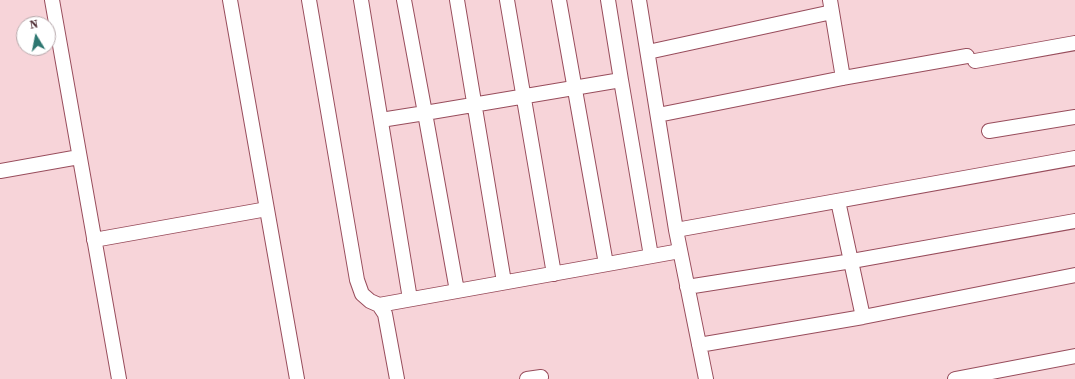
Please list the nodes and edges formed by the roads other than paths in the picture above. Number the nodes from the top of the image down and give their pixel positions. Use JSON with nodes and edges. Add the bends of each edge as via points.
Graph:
{"nodes":[{"id":1,"x":52,"y":0,"type":"edge"},
{"id":2,"x":230,"y":0,"type":"edge"},
{"id":3,"x":309,"y":0,"type":"edge"},
{"id":4,"x":361,"y":0,"type":"edge"},
{"id":5,"x":404,"y":0,"type":"edge"},
{"id":6,"x":456,"y":0,"type":"edge"},
{"id":7,"x":507,"y":0,"type":"edge"},
{"id":8,"x":559,"y":0,"type":"edge"},
{"id":9,"x":608,"y":0,"type":"edge"},
{"id":10,"x":639,"y":0,"type":"edge"},
{"id":11,"x":831,"y":6,"type":"edge"},
{"id":12,"x":1075,"y":43,"type":"edge"},
{"id":13,"x":648,"y":52,"type":"junction"},
{"id":14,"x":843,"y":78,"type":"junction"},
{"id":15,"x":620,"y":80,"type":"junction"},
{"id":16,"x":575,"y":88,"type":"junction"},
{"id":17,"x":525,"y":97,"type":"junction"},
{"id":18,"x":474,"y":106,"type":"junction"},
{"id":19,"x":425,"y":113,"type":"junction"},
{"id":20,"x":658,"y":115,"type":"junction"},
{"id":21,"x":1075,"y":117,"type":"edge"},
{"id":22,"x":381,"y":120,"type":"junction"},
{"id":23,"x":989,"y":130,"type":"dead end"},
{"id":24,"x":79,"y":157,"type":"junction"},
{"id":25,"x":1075,"y":158,"type":"edge"},
{"id":26,"x":0,"y":171,"type":"edge"},
{"id":27,"x":838,"y":201,"type":"junction"},
{"id":28,"x":267,"y":209,"type":"junction"},
{"id":29,"x":1075,"y":221,"type":"edge"},
{"id":30,"x":676,"y":230,"type":"junction"},
{"id":31,"x":94,"y":240,"type":"junction"},
{"id":32,"x":680,"y":251,"type":"junction"},
{"id":33,"x":651,"y":256,"type":"junction"},
{"id":34,"x":852,"y":261,"type":"junction"},
{"id":35,"x":606,"y":264,"type":"junction"},
{"id":36,"x":554,"y":274,"type":"junction"},
{"id":37,"x":1075,"y":275,"type":"edge"},
{"id":38,"x":504,"y":282,"type":"junction"},
{"id":39,"x":687,"y":287,"type":"junction"},
{"id":40,"x":457,"y":291,"type":"junction"},
{"id":41,"x":410,"y":299,"type":"junction"},
{"id":42,"x":379,"y":305,"type":"junction"},
{"id":43,"x":864,"y":317,"type":"junction"},
{"id":44,"x":699,"y":345,"type":"junction"},
{"id":45,"x":1075,"y":356,"type":"edge"},
{"id":46,"x":541,"y":376,"type":"dead end"},
{"id":47,"x":118,"y":379,"type":"edge"},
{"id":48,"x":297,"y":379,"type":"edge"},
{"id":49,"x":397,"y":379,"type":"edge"},
{"id":50,"x":526,"y":379,"type":"edge"},
{"id":51,"x":706,"y":379,"type":"edge"},
{"id":52,"x":955,"y":379,"type":"edge"}],
"edges":[{"from":1,"to":24,"type":"street"},
{"from":2,"to":28,"type":"street"},
{"from":3,"to":42,"type":"street","via":[[357,280],[362,294]]},
{"from":4,"to":22,"type":"street"},
{"from":5,"to":19,"type":"street"},
{"from":6,"to":18,"type":"street"},
{"from":7,"to":17,"type":"street"},
{"from":8,"to":16,"type":"street"},
{"from":9,"to":15,"type":"street"},
{"from":10,"to":13,"type":"street"},
{"from":11,"to":13,"type":"street"},
{"from":11,"to":14,"type":"street"},
{"from":12,"to":14,"type":"street"},
{"from":13,"to":20,"type":"street"},
{"from":14,"to":20,"type":"street"},
{"from":15,"to":16,"type":"street"},
{"from":15,"to":33,"type":"street"},
{"from":16,"to":17,"type":"street"},
{"from":16,"to":35,"type":"street"},
{"from":17,"to":18,"type":"street"},
{"from":17,"to":36,"type":"street"},
{"from":18,"to":19,"type":"street"},
{"from":18,"to":38,"type":"street"},
{"from":19,"to":22,"type":"street"},
{"from":19,"to":40,"type":"street"},
{"from":20,"to":30,"type":"street"},
{"from":21,"to":23,"type":"street"},
{"from":22,"to":41,"type":"street"},
{"from":24,"to":26,"type":"street"},
{"from":24,"to":31,"type":"street"},
{"from":25,"to":27,"type":"street"},
{"from":27,"to":30,"type":"street"},
{"from":27,"to":34,"type":"street"},
{"from":28,"to":31,"type":"street"},
{"from":28,"to":48,"type":"street"},
{"from":29,"to":34,"type":"street"},
{"from":30,"to":32,"type":"street"},
{"from":31,"to":47,"type":"street"},
{"from":32,"to":33,"type":"street"},
{"from":32,"to":39,"type":"street"},
{"from":33,"to":35,"type":"street"},
{"from":34,"to":39,"type":"street"},
{"from":34,"to":43,"type":"street"},
{"from":35,"to":36,"type":"street"},
{"from":36,"to":38,"type":"street"},
{"from":37,"to":43,"type":"street"},
{"from":38,"to":40,"type":"street"},
{"from":39,"to":44,"type":"street"},
{"from":40,"to":41,"type":"street"},
{"from":41,"to":42,"type":"street"},
{"from":42,"to":49,"type":"street","via":[[385,314]]},
{"from":43,"to":44,"type":"street"},
{"from":44,"to":51,"type":"street"},
{"from":45,"to":52,"type":"street"},
{"from":46,"to":50,"type":"street"}]}
